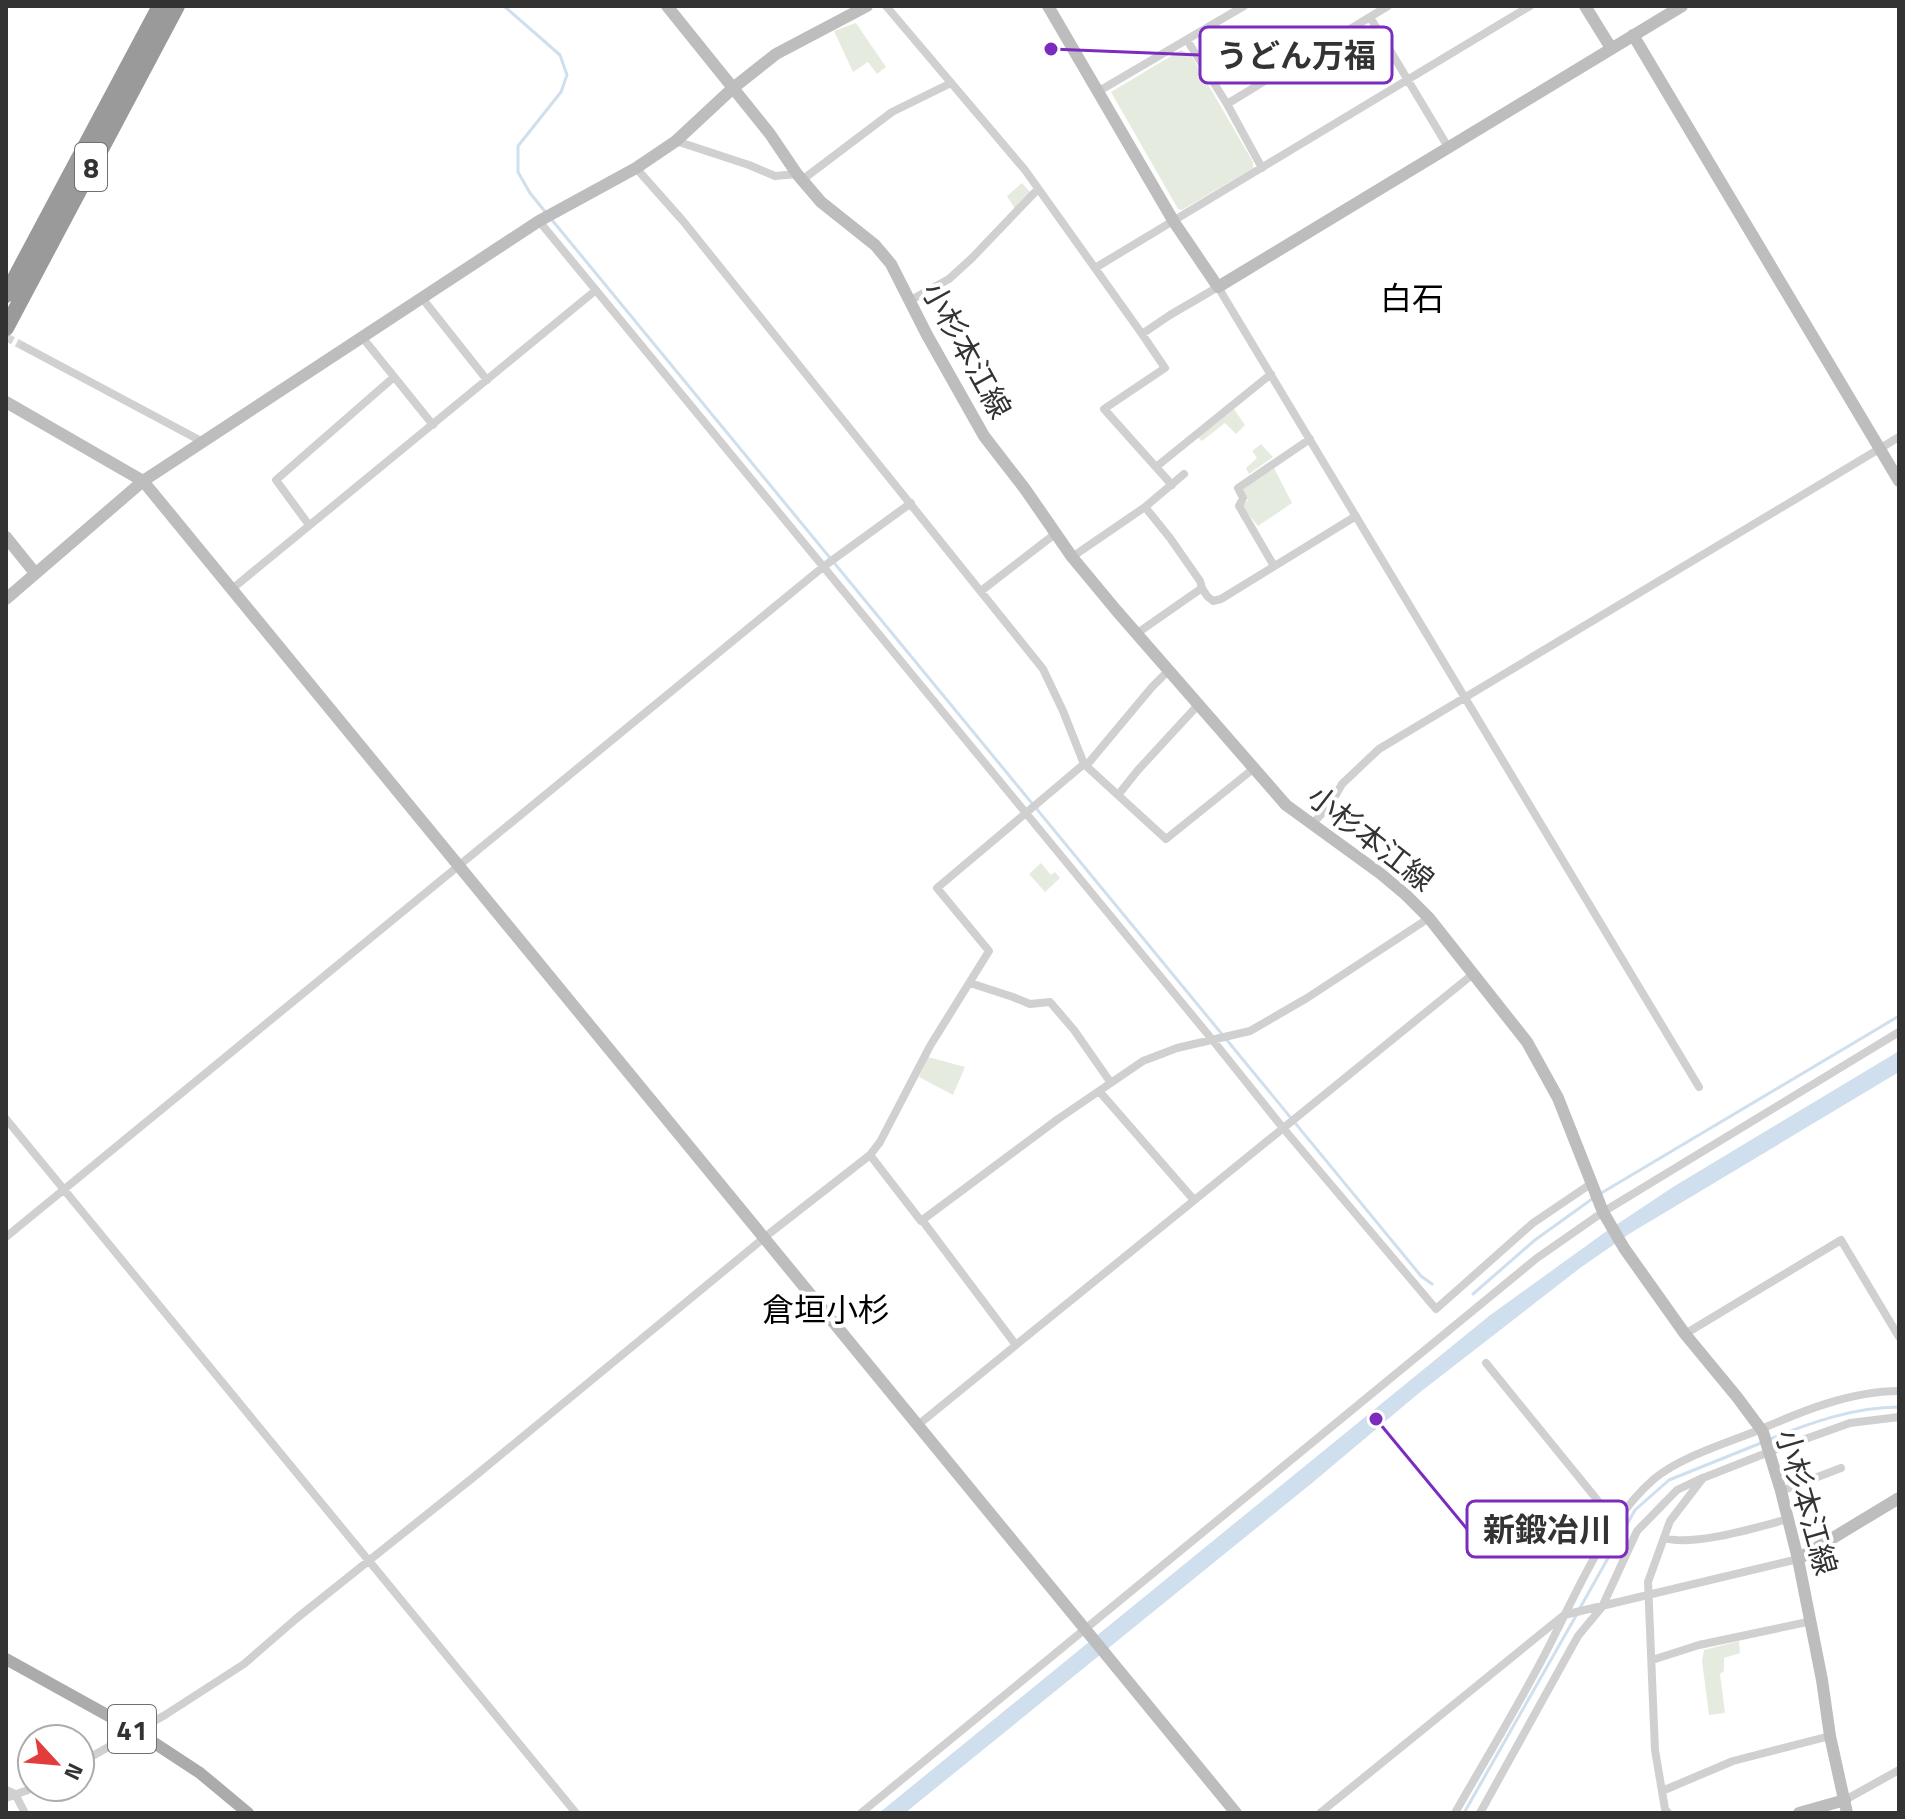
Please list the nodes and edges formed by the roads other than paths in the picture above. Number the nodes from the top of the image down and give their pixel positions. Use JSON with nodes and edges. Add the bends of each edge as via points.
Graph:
{"nodes":[{"id":1,"x":160,"y":6,"type":"edge"},
{"id":2,"x":177,"y":6,"type":"edge"},
{"id":3,"x":667,"y":6,"type":"edge"},
{"id":4,"x":867,"y":6,"type":"edge"},
{"id":5,"x":886,"y":6,"type":"edge"},
{"id":6,"x":1048,"y":6,"type":"edge"},
{"id":7,"x":1244,"y":6,"type":"edge"},
{"id":8,"x":1388,"y":6,"type":"edge"},
{"id":9,"x":1530,"y":6,"type":"edge"},
{"id":10,"x":1585,"y":6,"type":"edge"},
{"id":11,"x":1682,"y":6,"type":"edge"},
{"id":12,"x":1370,"y":17,"type":"junction"},
{"id":13,"x":1633,"y":35,"type":"junction"},
{"id":14,"x":1187,"y":40,"type":"junction"},
{"id":15,"x":1611,"y":48,"type":"junction"},
{"id":16,"x":1408,"y":80,"type":"junction"},
{"id":17,"x":951,"y":83,"type":"junction"},
{"id":18,"x":733,"y":88,"type":"junction"},
{"id":19,"x":1099,"y":91,"type":"junction"},
{"id":20,"x":1227,"y":104,"type":"junction"},
{"id":21,"x":676,"y":141,"type":"junction"},
{"id":22,"x":1448,"y":147,"type":"junction"},
{"id":23,"x":636,"y":168,"type":"junction"},
{"id":24,"x":1262,"y":168,"type":"junction"},
{"id":25,"x":800,"y":177,"type":"junction"},
{"id":26,"x":1038,"y":189,"type":"junction"},
{"id":27,"x":539,"y":221,"type":"junction"},
{"id":28,"x":1174,"y":222,"type":"junction"},
{"id":29,"x":1095,"y":268,"type":"junction"},
{"id":30,"x":8,"y":287,"type":"edge"},
{"id":31,"x":1218,"y":287,"type":"junction"},
{"id":32,"x":596,"y":290,"type":"junction"},
{"id":33,"x":422,"y":298,"type":"junction"},
{"id":34,"x":909,"y":301,"type":"junction"},
{"id":35,"x":6,"y":328,"type":"edge"},
{"id":36,"x":1142,"y":334,"type":"junction"},
{"id":37,"x":362,"y":337,"type":"junction"},
{"id":38,"x":23,"y":346,"type":"tunnel mouth"},
{"id":39,"x":1271,"y":374,"type":"junction"},
{"id":40,"x":394,"y":377,"type":"junction"},
{"id":41,"x":487,"y":380,"type":"junction"},
{"id":42,"x":6,"y":402,"type":"edge"},
{"id":43,"x":433,"y":425,"type":"junction"},
{"id":44,"x":1899,"y":437,"type":"edge"},
{"id":45,"x":1310,"y":439,"type":"junction"},
{"id":46,"x":203,"y":442,"type":"junction"},
{"id":47,"x":1880,"y":449,"type":"junction"},
{"id":48,"x":1156,"y":467,"type":"junction"},
{"id":49,"x":1184,"y":474,"type":"dead end"},
{"id":50,"x":143,"y":481,"type":"junction"},
{"id":51,"x":1899,"y":481,"type":"edge"},
{"id":52,"x":1172,"y":485,"type":"junction"},
{"id":53,"x":911,"y":503,"type":"junction"},
{"id":54,"x":1145,"y":507,"type":"junction"},
{"id":55,"x":1356,"y":516,"type":"junction"},
{"id":56,"x":309,"y":525,"type":"junction"},
{"id":57,"x":1055,"y":534,"type":"junction"},
{"id":58,"x":6,"y":537,"type":"edge"},
{"id":59,"x":1072,"y":557,"type":"junction"},
{"id":60,"x":1274,"y":566,"type":"junction"},
{"id":61,"x":823,"y":567,"type":"junction"},
{"id":62,"x":35,"y":573,"type":"junction"},
{"id":63,"x":1202,"y":588,"type":"junction"},
{"id":64,"x":232,"y":589,"type":"junction"},
{"id":65,"x":981,"y":591,"type":"junction"},
{"id":66,"x":6,"y":599,"type":"edge"},
{"id":67,"x":1136,"y":634,"type":"junction"},
{"id":68,"x":1168,"y":671,"type":"junction"},
{"id":69,"x":1465,"y":698,"type":"junction"},
{"id":70,"x":1198,"y":705,"type":"junction"},
{"id":71,"x":1085,"y":765,"type":"junction"},
{"id":72,"x":1253,"y":769,"type":"junction"},
{"id":73,"x":1118,"y":795,"type":"junction"},
{"id":74,"x":1025,"y":815,"type":"junction"},
{"id":75,"x":1312,"y":824,"type":"junction"},
{"id":76,"x":459,"y":866,"type":"junction"},
{"id":77,"x":1429,"y":918,"type":"junction"},
{"id":78,"x":1473,"y":974,"type":"junction"},
{"id":79,"x":970,"y":983,"type":"junction"},
{"id":80,"x":1899,"y":1032,"type":"edge"},
{"id":81,"x":1212,"y":1041,"type":"junction"},
{"id":82,"x":1111,"y":1083,"type":"junction"},
{"id":83,"x":1699,"y":1087,"type":"dead end"},
{"id":84,"x":1099,"y":1091,"type":"junction"},
{"id":85,"x":6,"y":1119,"type":"edge"},
{"id":86,"x":1283,"y":1128,"type":"junction"},
{"id":87,"x":870,"y":1155,"type":"junction"},
{"id":88,"x":1592,"y":1183,"type":"junction"},
{"id":89,"x":65,"y":1189,"type":"junction"},
{"id":90,"x":1194,"y":1200,"type":"junction"},
{"id":91,"x":1604,"y":1212,"type":"junction"},
{"id":92,"x":922,"y":1220,"type":"junction"},
{"id":93,"x":6,"y":1237,"type":"edge"},
{"id":94,"x":764,"y":1238,"type":"junction"},
{"id":95,"x":1685,"y":1334,"type":"junction"},
{"id":96,"x":1899,"y":1337,"type":"edge"},
{"id":97,"x":1016,"y":1345,"type":"junction"},
{"id":98,"x":1486,"y":1363,"type":"dead end"},
{"id":99,"x":1899,"y":1391,"type":"edge"},
{"id":100,"x":1899,"y":1417,"type":"edge"},
{"id":101,"x":918,"y":1425,"type":"junction"},
{"id":102,"x":1762,"y":1430,"type":"junction"},
{"id":103,"x":1768,"y":1450,"type":"junction"},
{"id":104,"x":1841,"y":1468,"type":"dead end"},
{"id":105,"x":1703,"y":1478,"type":"junction"},
{"id":106,"x":1781,"y":1491,"type":"junction"},
{"id":107,"x":1899,"y":1498,"type":"edge"},
{"id":108,"x":1788,"y":1519,"type":"junction"},
{"id":109,"x":1616,"y":1523,"type":"junction"},
{"id":110,"x":1664,"y":1538,"type":"junction"},
{"id":111,"x":1798,"y":1559,"type":"junction"},
{"id":112,"x":368,"y":1562,"type":"junction"},
{"id":113,"x":1650,"y":1595,"type":"junction"},
{"id":114,"x":1602,"y":1607,"type":"junction"},
{"id":115,"x":1564,"y":1615,"type":"junction"},
{"id":116,"x":1812,"y":1621,"type":"junction"},
{"id":117,"x":1088,"y":1632,"type":"junction"},
{"id":118,"x":6,"y":1659,"type":"edge"},
{"id":119,"x":1652,"y":1660,"type":"junction"},
{"id":120,"x":136,"y":1731,"type":"junction"},
{"id":121,"x":1830,"y":1736,"type":"junction"},
{"id":122,"x":96,"y":1754,"type":"edge"},
{"id":123,"x":1899,"y":1770,"type":"edge"},
{"id":124,"x":1662,"y":1791,"type":"junction"},
{"id":125,"x":11,"y":1792,"type":"edge"},
{"id":126,"x":6,"y":1798,"type":"edge"},
{"id":127,"x":1846,"y":1806,"type":"edge"},
{"id":128,"x":25,"y":1813,"type":"edge"},
{"id":129,"x":248,"y":1813,"type":"edge"},
{"id":130,"x":576,"y":1813,"type":"edge"},
{"id":131,"x":861,"y":1813,"type":"edge"},
{"id":132,"x":1236,"y":1813,"type":"edge"},
{"id":133,"x":1320,"y":1813,"type":"edge"},
{"id":134,"x":1455,"y":1813,"type":"edge"},
{"id":135,"x":1480,"y":1813,"type":"edge"},
{"id":136,"x":1668,"y":1813,"type":"edge"},
{"id":137,"x":1799,"y":1813,"type":"edge"}],
"edges":[{"from":1,"to":30,"type":"highway","number":"8"},
{"from":2,"to":35,"type":"highway","number":"8"},
{"from":3,"to":18,"type":"street","name":"小杉本江線"},
{"from":4,"to":18,"type":"street","via":[[776,54]]},
{"from":5,"to":17,"type":"street"},
{"from":6,"to":19,"type":"street"},
{"from":7,"to":14,"type":"street"},
{"from":8,"to":12,"type":"street"},
{"from":9,"to":16,"type":"street"},
{"from":10,"to":15,"type":"street"},
{"from":11,"to":13,"type":"street"},
{"from":12,"to":16,"type":"street"},
{"from":12,"to":20,"type":"street"},
{"from":13,"to":15,"type":"street"},
{"from":13,"to":47,"type":"street"},
{"from":14,"to":19,"type":"street"},
{"from":14,"to":20,"type":"street"},
{"from":15,"to":22,"type":"street"},
{"from":16,"to":22,"type":"street"},
{"from":16,"to":24,"type":"street"},
{"from":17,"to":25,"type":"street","via":[[892,112]]},
{"from":17,"to":26,"type":"street"},
{"from":18,"to":21,"type":"street"},
{"from":18,"to":25,"type":"street","name":"小杉本江線"},
{"from":19,"to":28,"type":"street"},
{"from":20,"to":24,"type":"street"},
{"from":21,"to":23,"type":"street"},
{"from":21,"to":25,"type":"street","via":[[775,176]]},
{"from":22,"to":31,"type":"street"},
{"from":23,"to":27,"type":"street"},
{"from":23,"to":53,"type":"street"},
{"from":24,"to":28,"type":"street"},
{"from":25,"to":34,"type":"street","name":"小杉本江線","via":[[821,202],[875,245]]},
{"from":26,"to":29,"type":"street"},
{"from":26,"to":34,"type":"street","via":[[949,279]]},
{"from":27,"to":32,"type":"street"},
{"from":27,"to":33,"type":"street"},
{"from":28,"to":29,"type":"street"},
{"from":28,"to":31,"type":"street"},
{"from":29,"to":36,"type":"street"},
{"from":31,"to":36,"type":"street"},
{"from":31,"to":39,"type":"street"},
{"from":32,"to":41,"type":"street"},
{"from":32,"to":61,"type":"street"},
{"from":33,"to":37,"type":"street"},
{"from":33,"to":41,"type":"street"},
{"from":34,"to":57,"type":"street","name":"小杉本江線","via":[[984,436]]},
{"from":36,"to":48,"type":"street","via":[[1165,368],[1104,409]]},
{"from":37,"to":40,"type":"street"},
{"from":37,"to":46,"type":"street"},
{"from":38,"to":46,"type":"street"},
{"from":39,"to":45,"type":"street"},
{"from":39,"to":48,"type":"street"},
{"from":40,"to":43,"type":"street"},
{"from":40,"to":56,"type":"street","via":[[276,480]]},
{"from":41,"to":43,"type":"street"},
{"from":42,"to":50,"type":"street"},
{"from":43,"to":56,"type":"street"},
{"from":44,"to":47,"type":"street"},
{"from":45,"to":55,"type":"street"},
{"from":45,"to":60,"type":"street","via":[[1238,488],[1243,498],[1239,506]]},
{"from":46,"to":50,"type":"street"},
{"from":47,"to":51,"type":"street"},
{"from":47,"to":69,"type":"street"},
{"from":48,"to":52,"type":"street"},
{"from":49,"to":52,"type":"street"},
{"from":50,"to":62,"type":"street"},
{"from":50,"to":64,"type":"street"},
{"from":52,"to":54,"type":"street"},
{"from":53,"to":61,"type":"street"},
{"from":53,"to":65,"type":"street"},
{"from":54,"to":59,"type":"street"},
{"from":54,"to":63,"type":"street"},
{"from":55,"to":60,"type":"street"},
{"from":55,"to":69,"type":"street"},
{"from":56,"to":64,"type":"street"},
{"from":57,"to":59,"type":"street","name":"小杉本江線"},
{"from":57,"to":65,"type":"street"},
{"from":58,"to":62,"type":"street"},
{"from":59,"to":67,"type":"street","name":"小杉本江線"},
{"from":60,"to":63,"type":"street","via":[[1221,599],[1213,601]]},
{"from":61,"to":74,"type":"street"},
{"from":61,"to":76,"type":"street"},
{"from":62,"to":66,"type":"street"},
{"from":63,"to":67,"type":"street"},
{"from":64,"to":76,"type":"street"},
{"from":65,"to":71,"type":"street","via":[[1043,669]]},
{"from":67,"to":68,"type":"street","name":"小杉本江線"},
{"from":68,"to":70,"type":"street","name":"小杉本江線"},
{"from":68,"to":71,"type":"street"},
{"from":69,"to":75,"type":"street","via":[[1379,749],[1342,784]]},
{"from":69,"to":83,"type":"street"},
{"from":70,"to":72,"type":"street","name":"小杉本江線"},
{"from":70,"to":73,"type":"street"},
{"from":71,"to":73,"type":"street"},
{"from":71,"to":74,"type":"street"},
{"from":72,"to":73,"type":"street","via":[[1166,839]]},
{"from":72,"to":75,"type":"street","name":"小杉本江線"},
{"from":74,"to":79,"type":"street","via":[[937,888],[989,951]]},
{"from":74,"to":81,"type":"street"},
{"from":75,"to":77,"type":"street","name":"小杉本江線","via":[[1381,874]]},
{"from":76,"to":89,"type":"street"},
{"from":76,"to":94,"type":"street"},
{"from":77,"to":78,"type":"street","name":"小杉本江線"},
{"from":77,"to":81,"type":"street","via":[[1250,1031]]},
{"from":78,"to":86,"type":"street"},
{"from":78,"to":88,"type":"street","name":"小杉本江線","via":[[1527,1042],[1558,1098]]},
{"from":79,"to":82,"type":"street","via":[[1030,1004],[1050,1002]]},
{"from":79,"to":87,"type":"street"},
{"from":80,"to":91,"type":"street"},
{"from":81,"to":82,"type":"street","via":[[1143,1061]]},
{"from":81,"to":86,"type":"street"},
{"from":82,"to":84,"type":"street"},
{"from":84,"to":90,"type":"street"},
{"from":84,"to":92,"type":"street"},
{"from":85,"to":89,"type":"street"},
{"from":86,"to":88,"type":"street","via":[[1436,1309],[1533,1223]]},
{"from":86,"to":90,"type":"street"},
{"from":87,"to":92,"type":"street"},
{"from":87,"to":94,"type":"street"},
{"from":88,"to":91,"type":"street","name":"小杉本江線"},
{"from":89,"to":93,"type":"street"},
{"from":89,"to":112,"type":"street"},
{"from":90,"to":97,"type":"street"},
{"from":91,"to":95,"type":"street","name":"小杉本江線"},
{"from":91,"to":117,"type":"street","via":[[1537,1258]]},
{"from":92,"to":97,"type":"street"},
{"from":94,"to":101,"type":"street"},
{"from":94,"to":112,"type":"street"},
{"from":95,"to":96,"type":"street","via":[[1841,1240]]},
{"from":95,"to":102,"type":"street","name":"小杉本江線"},
{"from":97,"to":101,"type":"street"},
{"from":98,"to":109,"type":"street"},
{"from":99,"to":102,"type":"street","via":[[1850,1397]]},
{"from":100,"to":103,"type":"street","via":[[1850,1423]]},
{"from":101,"to":117,"type":"street"},
{"from":102,"to":103,"type":"street","name":"小杉本江線"},
{"from":102,"to":109,"type":"street","via":[[1655,1478]]},
{"from":103,"to":105,"type":"street"},
{"from":103,"to":106,"type":"street","name":"小杉本江線"},
{"from":104,"to":106,"type":"street"},
{"from":105,"to":110,"type":"street","via":[[1670,1521]]},
{"from":105,"to":114,"type":"street","via":[[1677,1490],[1637,1531]]},
{"from":106,"to":108,"type":"street","name":"小杉本江線"},
{"from":107,"to":111,"type":"street"},
{"from":108,"to":110,"type":"street","via":[[1736,1533]]},
{"from":108,"to":111,"type":"street","name":"小杉本江線"},
{"from":109,"to":115,"type":"street"},
{"from":110,"to":113,"type":"street","via":[[1648,1582]]},
{"from":111,"to":113,"type":"street"},
{"from":111,"to":116,"type":"street","name":"小杉本江線"},
{"from":112,"to":120,"type":"street","via":[[244,1664]]},
{"from":112,"to":130,"type":"street"},
{"from":113,"to":114,"type":"street"},
{"from":113,"to":119,"type":"street"},
{"from":114,"to":115,"type":"street"},
{"from":114,"to":135,"type":"street","via":[[1578,1636]]},
{"from":115,"to":133,"type":"street"},
{"from":115,"to":134,"type":"street"},
{"from":116,"to":119,"type":"street"},
{"from":116,"to":121,"type":"street","name":"小杉本江線"},
{"from":117,"to":131,"type":"street"},
{"from":117,"to":132,"type":"street"},
{"from":118,"to":120,"type":"main road","number":"41"},
{"from":119,"to":124,"type":"street"},
{"from":120,"to":122,"type":"street"},
{"from":120,"to":129,"type":"main road","number":"41"},
{"from":121,"to":124,"type":"street","via":[[1733,1761]]},
{"from":121,"to":127,"type":"street","name":"小杉本江線"},
{"from":123,"to":127,"type":"street"},
{"from":124,"to":136,"type":"street"},
{"from":125,"to":126,"type":"street"},
{"from":125,"to":128,"type":"street"},
{"from":127,"to":137,"type":"street"}]}
